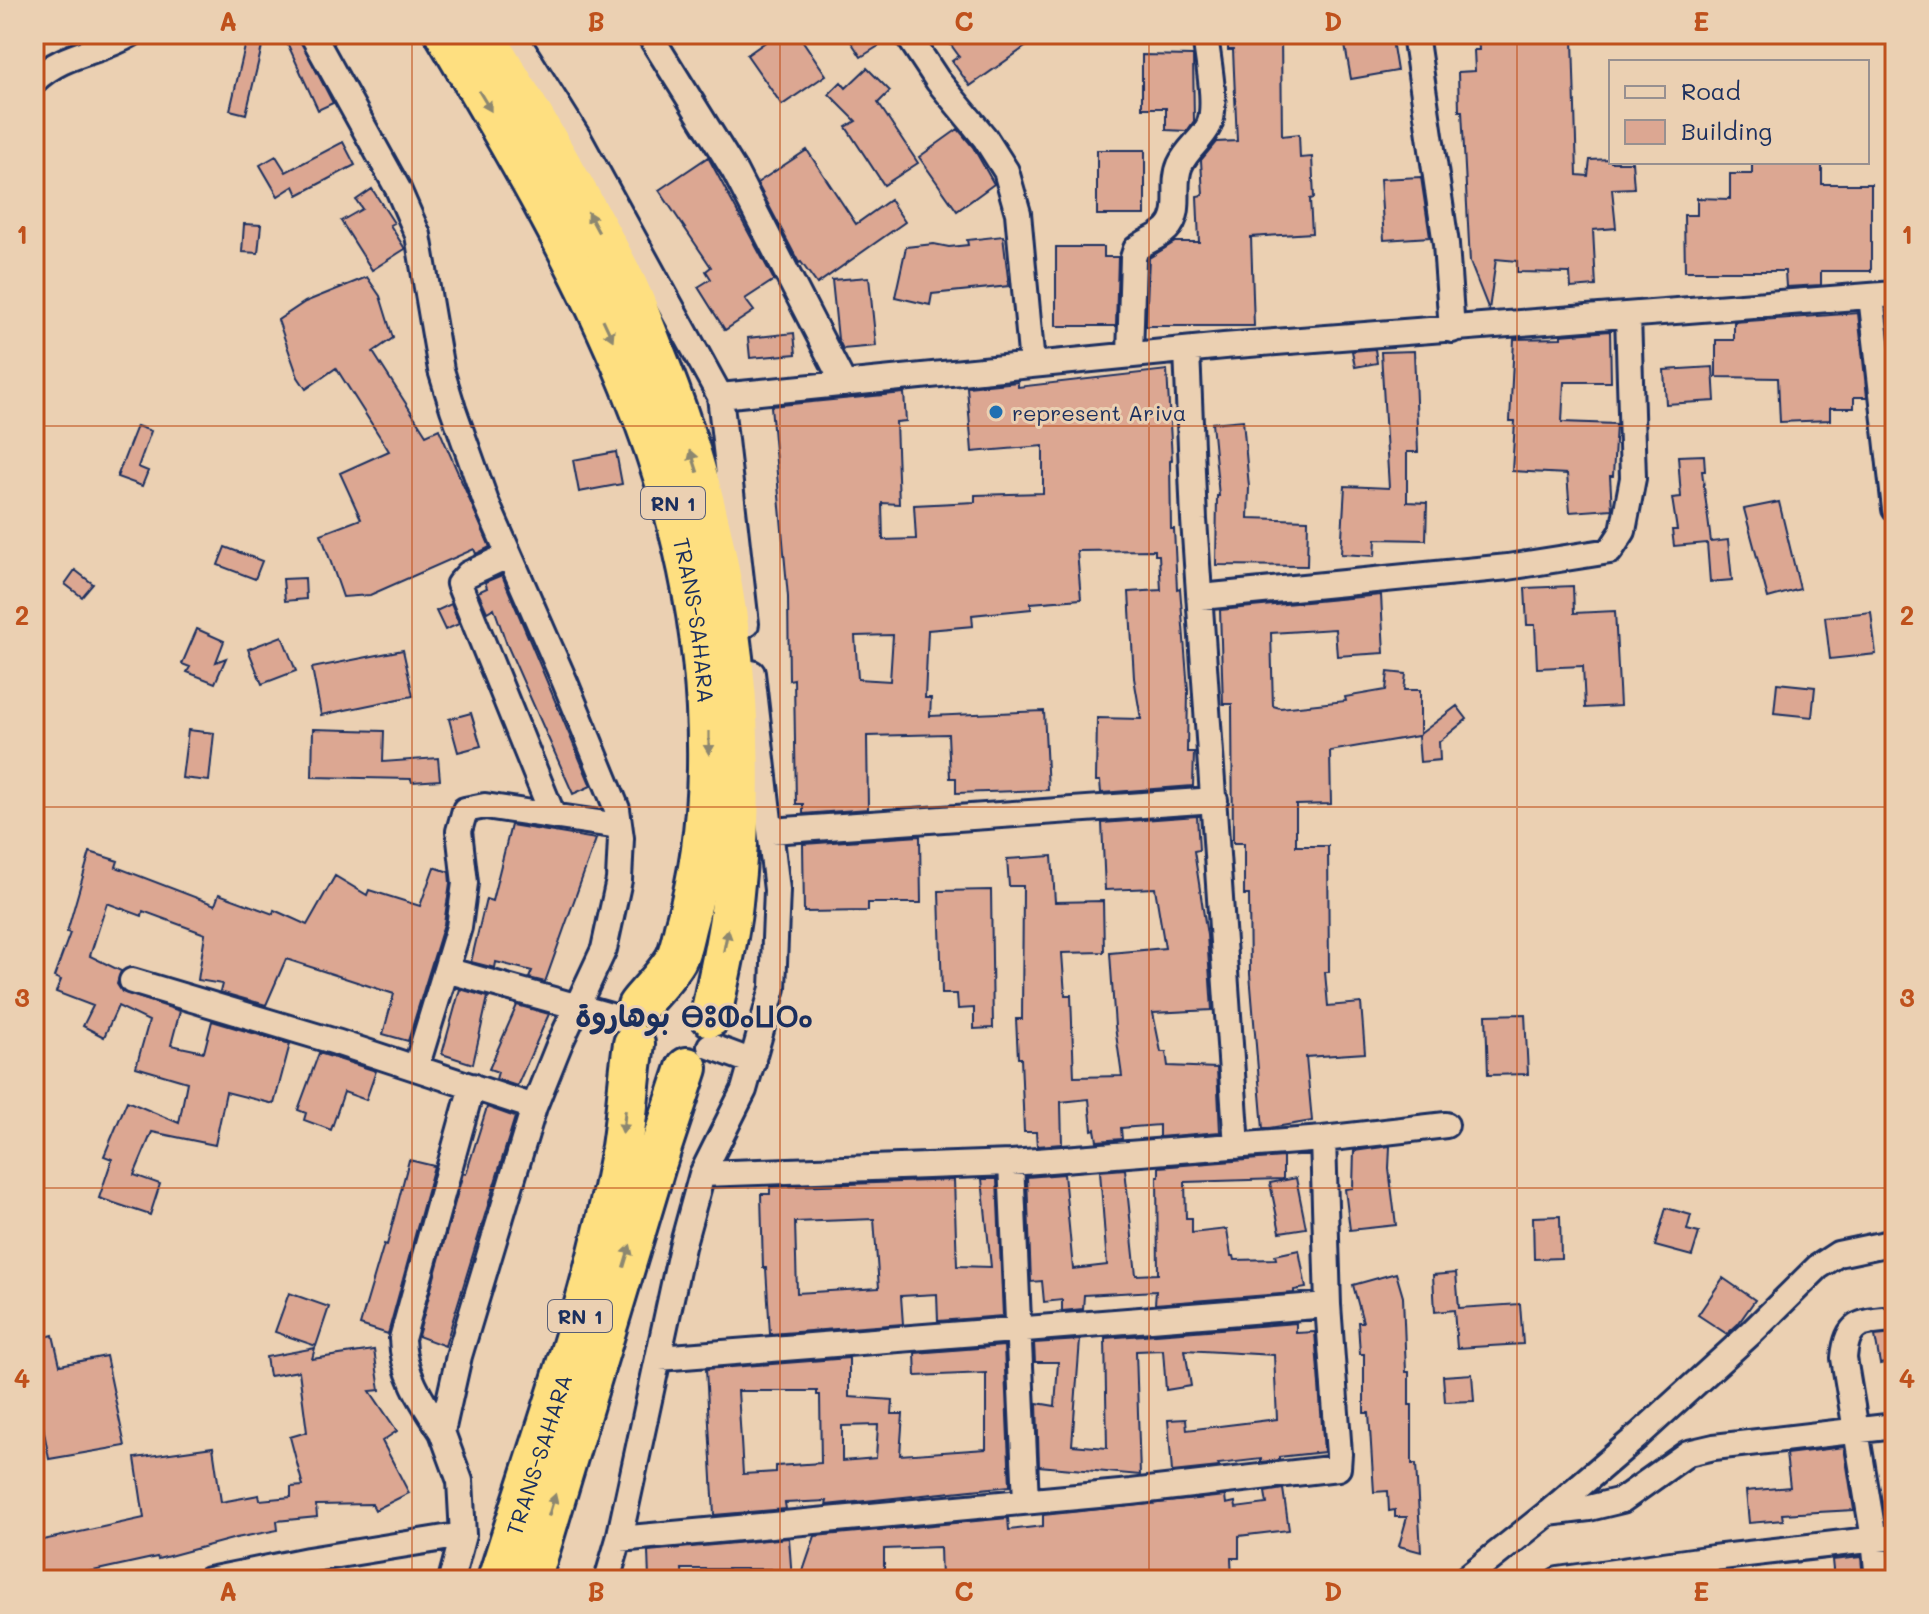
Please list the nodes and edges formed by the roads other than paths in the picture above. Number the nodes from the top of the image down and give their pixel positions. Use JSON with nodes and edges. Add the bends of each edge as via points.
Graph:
{"nodes":[{"id":1,"x":131,"y":34,"type":"edge"},
{"id":2,"x":312,"y":34,"type":"edge"},
{"id":3,"x":446,"y":34,"type":"edge"},
{"id":4,"x":483,"y":34,"type":"edge"},
{"id":5,"x":513,"y":34,"type":"edge"},
{"id":6,"x":649,"y":34,"type":"edge"},
{"id":7,"x":907,"y":34,"type":"edge"},
{"id":8,"x":1205,"y":34,"type":"edge"},
{"id":9,"x":1415,"y":34,"type":"edge"},
{"id":10,"x":34,"y":81,"type":"edge"},
{"id":11,"x":1883,"y":295,"type":"edge"},
{"id":12,"x":1628,"y":315,"type":"junction"},
{"id":13,"x":1452,"y":330,"type":"junction"},
{"id":14,"x":1187,"y":350,"type":"junction"},
{"id":15,"x":1130,"y":355,"type":"junction"},
{"id":16,"x":1032,"y":365,"type":"junction"},
{"id":17,"x":844,"y":384,"type":"junction"},
{"id":18,"x":720,"y":396,"type":"junction"},
{"id":19,"x":1895,"y":509,"type":"edge"},
{"id":20,"x":509,"y":555,"type":"junction"},
{"id":21,"x":1201,"y":597,"type":"junction"},
{"id":22,"x":1215,"y":800,"type":"junction"},
{"id":23,"x":553,"y":816,"type":"junction"},
{"id":24,"x":619,"y":826,"type":"junction"},
{"id":25,"x":771,"y":831,"type":"junction"},
{"id":26,"x":446,"y":970,"type":"junction"},
{"id":27,"x":132,"y":981,"type":"dead end"},
{"id":28,"x":577,"y":1006,"type":"junction"},
{"id":29,"x":634,"y":1024,"type":"junction"},
{"id":30,"x":703,"y":1043,"type":"junction"},
{"id":31,"x":753,"y":1062,"type":"junction"},
{"id":32,"x":416,"y":1068,"type":"junction"},
{"id":33,"x":472,"y":1086,"type":"junction"},
{"id":34,"x":534,"y":1107,"type":"junction"},
{"id":35,"x":1446,"y":1125,"type":"dead end"},
{"id":36,"x":1323,"y":1139,"type":"junction"},
{"id":37,"x":1237,"y":1146,"type":"junction"},
{"id":38,"x":1011,"y":1163,"type":"junction"},
{"id":39,"x":702,"y":1174,"type":"junction"},
{"id":40,"x":1895,"y":1242,"type":"edge"},
{"id":41,"x":1328,"y":1305,"type":"junction"},
{"id":42,"x":1895,"y":1319,"type":"edge"},
{"id":43,"x":1019,"y":1328,"type":"junction"},
{"id":44,"x":659,"y":1358,"type":"junction"},
{"id":45,"x":1895,"y":1426,"type":"edge"},
{"id":46,"x":1855,"y":1430,"type":"junction"},
{"id":47,"x":442,"y":1432,"type":"junction"},
{"id":48,"x":1026,"y":1501,"type":"junction"},
{"id":49,"x":1548,"y":1513,"type":"junction"},
{"id":50,"x":463,"y":1535,"type":"junction"},
{"id":51,"x":1884,"y":1538,"type":"edge"},
{"id":52,"x":619,"y":1539,"type":"junction"},
{"id":53,"x":209,"y":1580,"type":"edge"},
{"id":54,"x":451,"y":1580,"type":"edge"},
{"id":55,"x":498,"y":1580,"type":"edge"},
{"id":56,"x":530,"y":1580,"type":"edge"},
{"id":57,"x":607,"y":1580,"type":"edge"},
{"id":58,"x":1464,"y":1580,"type":"edge"},
{"id":59,"x":1558,"y":1580,"type":"edge"},
{"id":60,"x":1878,"y":1580,"type":"edge"}],
"edges":[{"from":1,"to":10,"type":"street","via":[[63,59]]},
{"from":2,"to":20,"type":"street","via":[[418,235],[441,370]]},
{"from":3,"to":29,"type":"highway","name":"TRANS-SAHARA","number":"RN 1","one_way":true,"via":[[532,179],[624,362],[656,445],[686,558],[704,661],[707,816],[697,887],[676,958]]},
{"from":30,"to":4,"type":"highway","name":"TRANS-SAHARA","number":"RN 1","one_way":true,"via":[[732,905],[739,794],[735,680],[707,508],[669,387],[625,283]]},
{"from":5,"to":18,"type":"street","via":[[579,139]]},
{"from":6,"to":17,"type":"street","via":[[735,172]]},
{"from":7,"to":16,"type":"street","via":[[1006,171],[1018,213]]},
{"from":8,"to":15,"type":"street","via":[[1213,113],[1178,168],[1171,224],[1136,249]]},
{"from":9,"to":13,"type":"street","via":[[1446,244]]},
{"from":11,"to":12,"type":"street"},
{"from":11,"to":19,"type":"street"},
{"from":12,"to":13,"type":"street"},
{"from":12,"to":21,"type":"street","via":[[1633,478],[1623,531],[1610,551],[1508,567]]},
{"from":13,"to":14,"type":"street"},
{"from":14,"to":15,"type":"street"},
{"from":14,"to":21,"type":"street"},
{"from":15,"to":16,"type":"street"},
{"from":16,"to":17,"type":"street"},
{"from":17,"to":18,"type":"street"},
{"from":18,"to":25,"type":"street"},
{"from":20,"to":23,"type":"street","via":[[468,574],[459,584]]},
{"from":20,"to":24,"type":"street","via":[[611,795]]},
{"from":21,"to":22,"type":"street"},
{"from":22,"to":25,"type":"street"},
{"from":22,"to":37,"type":"street"},
{"from":23,"to":24,"type":"street"},
{"from":23,"to":26,"type":"street","via":[[485,806],[465,810],[459,831],[465,883]]},
{"from":24,"to":28,"type":"street","via":[[619,880],[604,949]]},
{"from":25,"to":31,"type":"street","via":[[777,890],[773,988]]},
{"from":26,"to":28,"type":"street"},
{"from":26,"to":32,"type":"street"},
{"from":27,"to":32,"type":"street"},
{"from":28,"to":29,"type":"street"},
{"from":28,"to":34,"type":"street"},
{"from":29,"to":30,"type":"highway","via":[[641,1056],[665,1070]]},
{"from":29,"to":30,"type":"highway","via":[[658,990],[684,990],[705,1005]]},
{"from":29,"to":55,"type":"highway","name":"TRANS-SAHARA","number":"RN 1","one_way":true,"via":[[620,1158],[605,1221]]},
{"from":30,"to":31,"type":"street"},
{"from":56,"to":30,"type":"highway","name":"TRANS-SAHARA","number":"RN 1","one_way":true,"via":[[655,1165]]},
{"from":31,"to":39,"type":"street"},
{"from":32,"to":33,"type":"street"},
{"from":33,"to":34,"type":"street"},
{"from":33,"to":47,"type":"street","via":[[402,1339],[411,1381]]},
{"from":34,"to":47,"type":"street","via":[[459,1356]]},
{"from":35,"to":36,"type":"street"},
{"from":36,"to":37,"type":"street"},
{"from":36,"to":41,"type":"street"},
{"from":37,"to":38,"type":"street"},
{"from":38,"to":39,"type":"street"},
{"from":38,"to":43,"type":"street"},
{"from":39,"to":44,"type":"street"},
{"from":40,"to":49,"type":"street","via":[[1838,1254],[1818,1267]]},
{"from":41,"to":43,"type":"street"},
{"from":41,"to":48,"type":"street","via":[[1338,1468]]},
{"from":42,"to":46,"type":"street","via":[[1863,1322],[1848,1334],[1844,1358]]},
{"from":43,"to":44,"type":"street"},
{"from":43,"to":48,"type":"street"},
{"from":44,"to":52,"type":"street"},
{"from":45,"to":46,"type":"street"},
{"from":46,"to":49,"type":"street","via":[[1688,1453],[1622,1500]]},
{"from":46,"to":51,"type":"street"},
{"from":47,"to":50,"type":"street","via":[[460,1481]]},
{"from":48,"to":52,"type":"street"},
{"from":49,"to":58,"type":"street"},
{"from":50,"to":53,"type":"street"},
{"from":50,"to":54,"type":"street"},
{"from":51,"to":59,"type":"street"},
{"from":51,"to":60,"type":"street"},
{"from":52,"to":57,"type":"street"}]}
